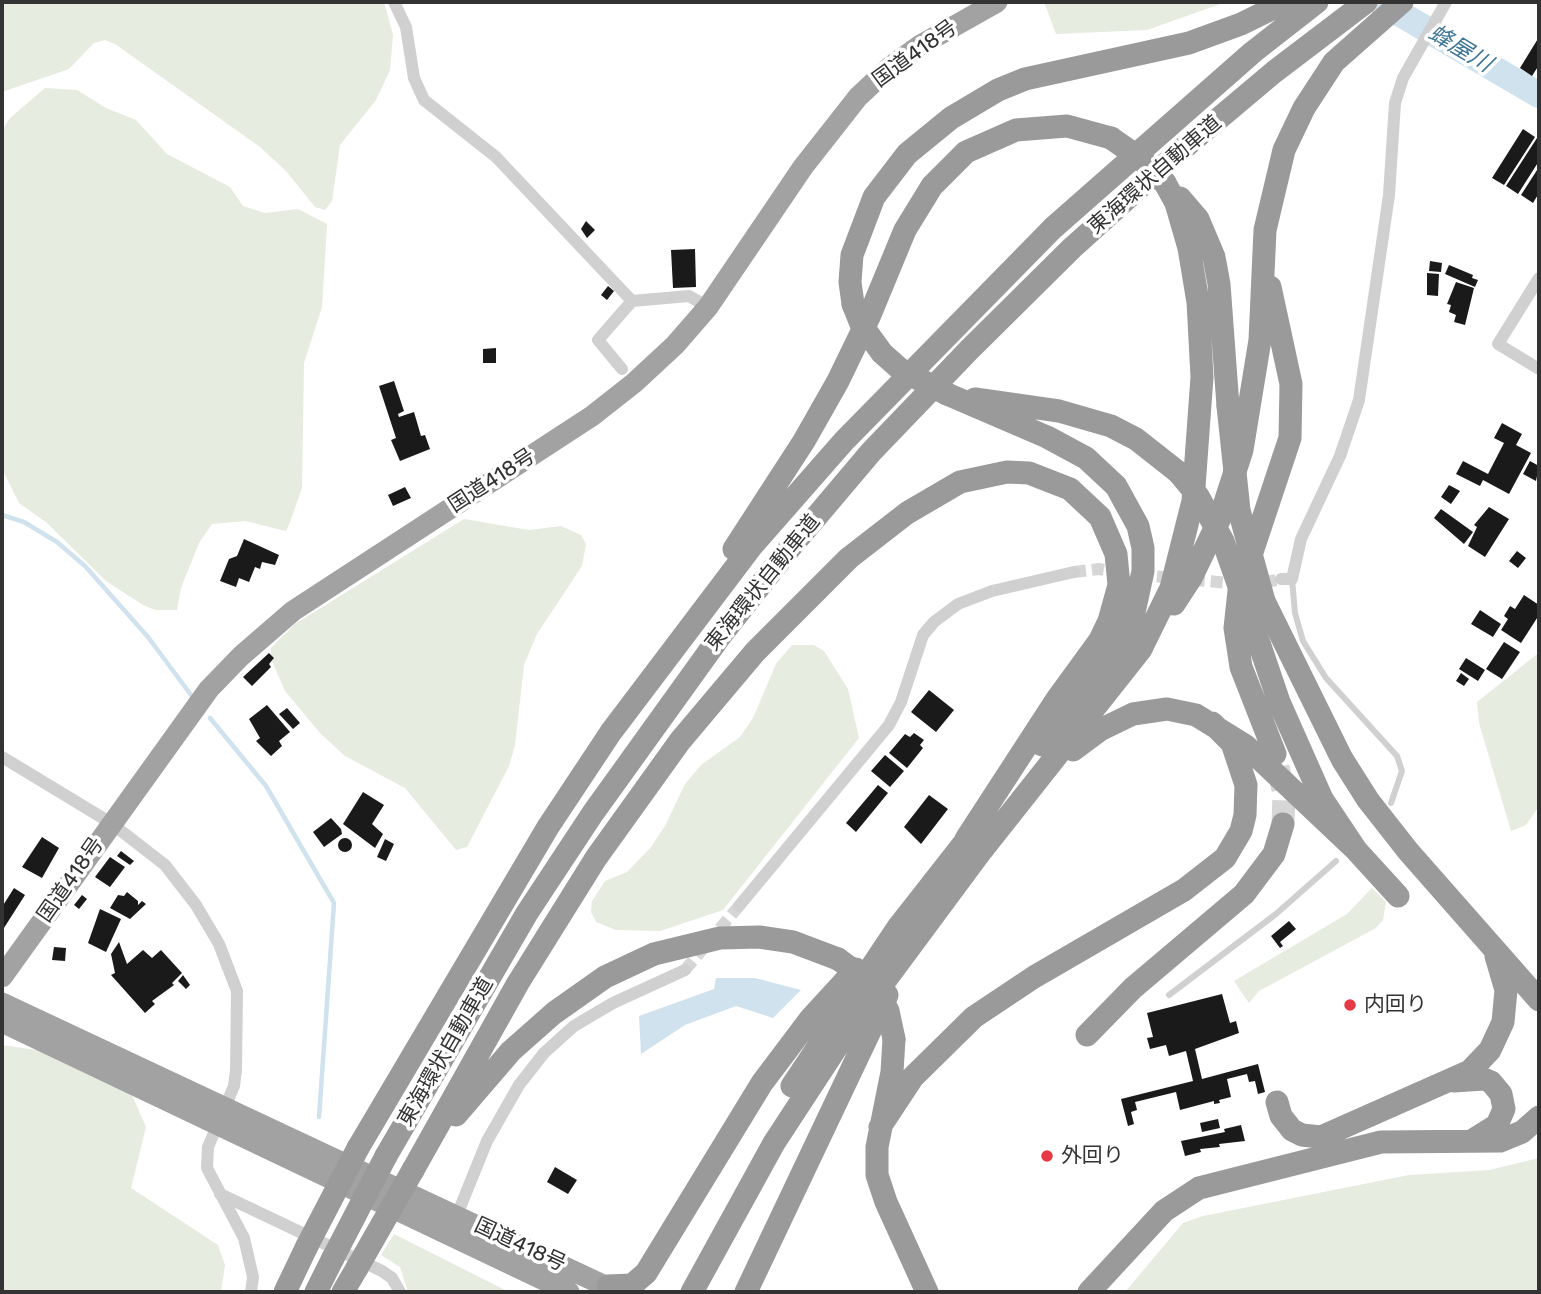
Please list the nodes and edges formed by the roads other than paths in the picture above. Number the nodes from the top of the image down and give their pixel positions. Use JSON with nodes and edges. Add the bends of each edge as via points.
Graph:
{"nodes":[{"id":1,"x":394,"y":2,"type":"edge"},
{"id":2,"x":997,"y":2,"type":"edge"},
{"id":3,"x":1317,"y":2,"type":"edge"},
{"id":4,"x":1367,"y":2,"type":"edge"},
{"id":5,"x":1402,"y":2,"type":"edge"},
{"id":6,"x":1446,"y":2,"type":"edge"},
{"id":7,"x":1277,"y":7,"type":"edge"},
{"id":8,"x":1165,"y":183,"type":"junction"},
{"id":9,"x":1264,"y":249,"type":"junction"},
{"id":10,"x":1539,"y":278,"type":"edge"},
{"id":11,"x":632,"y":301,"type":"junction"},
{"id":12,"x":708,"y":307,"type":"junction"},
{"id":13,"x":622,"y":369,"type":"dead end"},
{"id":14,"x":1539,"y":369,"type":"edge"},
{"id":15,"x":947,"y":394,"type":"junction"},
{"id":16,"x":1074,"y":572,"type":"tunnel mouth"},
{"id":17,"x":1287,"y":579,"type":"joint"},
{"id":18,"x":1141,"y":649,"type":"junction"},
{"id":19,"x":1212,"y":723,"type":"junction"},
{"id":20,"x":611,"y":732,"type":"junction"},
{"id":21,"x":1275,"y":754,"type":"tunnel mouth"},
{"id":22,"x":2,"y":757,"type":"edge"},
{"id":23,"x":1029,"y":789,"type":"junction"},
{"id":24,"x":1391,"y":803,"type":"dead end"},
{"id":25,"x":111,"y":823,"type":"junction"},
{"id":26,"x":1283,"y":824,"type":"tunnel mouth"},
{"id":27,"x":966,"y":839,"type":"junction"},
{"id":28,"x":1346,"y":855,"type":"junction"},
{"id":29,"x":1398,"y":896,"type":"dead end"},
{"id":30,"x":739,"y":906,"type":"tunnel mouth"},
{"id":31,"x":907,"y":932,"type":"junction"},
{"id":32,"x":1490,"y":943,"type":"junction"},
{"id":33,"x":685,"y":970,"type":"tunnel mouth"},
{"id":34,"x":2,"y":977,"type":"edge"},
{"id":35,"x":1169,"y":995,"type":"dead end"},
{"id":36,"x":1539,"y":1000,"type":"edge"},
{"id":37,"x":2,"y":1003,"type":"edge"},
{"id":38,"x":2,"y":1021,"type":"edge"},
{"id":39,"x":1087,"y":1035,"type":"dead end"},
{"id":40,"x":1447,"y":1083,"type":"junction"},
{"id":41,"x":1277,"y":1102,"type":"dead end"},
{"id":42,"x":220,"y":1116,"type":"junction"},
{"id":43,"x":1539,"y":1117,"type":"edge"},
{"id":44,"x":880,"y":1126,"type":"junction"},
{"id":45,"x":1463,"y":1142,"type":"junction"},
{"id":46,"x":413,"y":1170,"type":"junction"},
{"id":47,"x":220,"y":1194,"type":"junction"},
{"id":48,"x":457,"y":1215,"type":"junction"},
{"id":49,"x":660,"y":1252,"type":"junction"},
{"id":50,"x":613,"y":1289,"type":"edge"},
{"id":51,"x":686,"y":1289,"type":"edge"},
{"id":52,"x":746,"y":1289,"type":"edge"},
{"id":53,"x":251,"y":1292,"type":"edge"},
{"id":54,"x":285,"y":1292,"type":"edge"},
{"id":55,"x":316,"y":1292,"type":"edge"},
{"id":56,"x":343,"y":1292,"type":"edge"},
{"id":57,"x":400,"y":1292,"type":"edge"},
{"id":58,"x":569,"y":1292,"type":"edge"},
{"id":59,"x":656,"y":1292,"type":"edge"},
{"id":60,"x":928,"y":1292,"type":"edge"},
{"id":61,"x":1089,"y":1292,"type":"edge"}],
"edges":[{"from":1,"to":11,"type":"street","via":[[406,27],[414,78],[424,100],[496,157]]},
{"from":2,"to":12,"type":"highway","name":"国道418号","via":[[919,46],[858,97],[803,167]]},
{"from":3,"to":20,"type":"highway","name":"東海環状自動車道","via":[[1253,52],[1053,228],[844,441],[751,547]]},
{"from":4,"to":55,"type":"highway","name":"東海環状自動車道","bridge":true,"via":[[1274,72],[1082,239],[871,452],[789,549],[706,655],[527,914],[386,1156]]},
{"from":5,"to":9,"type":"highway","via":[[1334,62],[1292,131],[1273,186]]},
{"from":6,"to":17,"type":"street","via":[[1395,103],[1389,195],[1359,400]]},
{"from":7,"to":15,"type":"highway","bridge":true,"via":[[1189,43],[1025,79],[951,118],[907,155],[874,197],[864,218],[852,255],[853,304],[882,353],[900,369]]},
{"from":8,"to":18,"type":"highway","via":[[1183,225],[1194,272],[1201,417],[1192,501],[1178,562],[1171,589]]},
{"from":8,"to":20,"type":"highway","bridge":true,"via":[[1111,138],[1068,126],[1016,130],[966,152],[932,186],[905,230],[869,317],[804,441]]},
{"from":8,"to":32,"type":"highway","bridge":true,"via":[[1198,219],[1214,257],[1240,510],[1264,601],[1354,780],[1393,834]]},
{"from":9,"to":18,"type":"highway","via":[[1256,379],[1230,489],[1191,578]]},
{"from":9,"to":21,"type":"highway","via":[[1288,357],[1292,410],[1284,463],[1239,591],[1235,628],[1241,667]]},
{"from":10,"to":14,"type":"street","via":[[1498,344]]},
{"from":11,"to":12,"type":"street","via":[[690,296]]},
{"from":11,"to":13,"type":"street","via":[[598,340]]},
{"from":12,"to":25,"type":"highway","name":"国道418号","via":[[675,345],[592,416],[293,611],[209,689]]},
{"from":15,"to":27,"type":"highway","via":[[1086,458],[1122,495],[1143,548],[1140,593],[1122,640]]},
{"from":15,"to":28,"type":"highway","bridge":true,"via":[[1086,418],[1136,439],[1178,472],[1211,515],[1223,541],[1279,702]]},
{"from":16,"to":30,"type":"street","via":[[992,591],[958,604],[934,622],[923,635],[889,725]]},
{"from":17,"to":24,"type":"lane","via":[[1303,642],[1326,678],[1398,756],[1402,771]]},
{"from":18,"to":23,"type":"highway"},
{"from":19,"to":23,"type":"highway","via":[[1167,709],[1133,714],[1078,745]]},
{"from":19,"to":28,"type":"highway","via":[[1246,746]]},
{"from":19,"to":44,"type":"highway","via":[[1232,744],[1246,785],[1243,823],[1225,858],[1184,890],[974,1017],[912,1077]]},
{"from":20,"to":54,"type":"highway","name":"東海環状自動車道","bridge":true,"via":[[548,827],[358,1148]]},
{"from":22,"to":25,"type":"street"},
{"from":23,"to":31,"type":"highway"},
{"from":25,"to":34,"type":"highway","name":"国道418号"},
{"from":25,"to":42,"type":"street","via":[[165,865],[196,905],[219,944],[237,991],[236,1070]]},
{"from":26,"to":39,"type":"highway","via":[[1273,854],[1244,894],[1146,976]]},
{"from":27,"to":31,"type":"highway"},
{"from":27,"to":46,"type":"highway","via":[[1100,640],[1119,585],[1116,554],[1100,517],[1070,489],[1029,473],[996,473],[960,482],[907,513],[830,575],[755,652],[680,741],[596,858],[518,983]]},
{"from":28,"to":29,"type":"highway"},
{"from":28,"to":35,"type":"lane"},
{"from":31,"to":49,"type":"highway","via":[[819,1010],[762,1083]]},
{"from":31,"to":51,"type":"highway"},
{"from":31,"to":52,"type":"highway"},
{"from":32,"to":36,"type":"highway"},
{"from":32,"to":40,"type":"highway","via":[[1506,990],[1503,1022],[1480,1062]]},
{"from":33,"to":48,"type":"street","via":[[613,1003],[544,1053],[519,1084],[486,1141]]},
{"from":37,"to":42,"type":"highway","name":"国道418号"},
{"from":38,"to":42,"type":"highway","name":"国道418号"},
{"from":40,"to":41,"type":"highway","via":[[1321,1137],[1292,1130]]},
{"from":40,"to":45,"type":"highway","via":[[1484,1079],[1497,1087],[1504,1101],[1497,1125],[1482,1137]]},
{"from":42,"to":47,"type":"street","via":[[208,1147],[207,1168]]},
{"from":42,"to":48,"type":"highway","name":"国道418号"},
{"from":42,"to":58,"type":"highway","name":"国道418号"},
{"from":43,"to":45,"type":"highway","via":[[1511,1137]]},
{"from":44,"to":46,"type":"highway","bridge":true,"via":[[894,1039],[881,998],[838,959],[810,947],[777,938],[720,938],[654,954],[605,977],[554,1013],[475,1091]]},
{"from":44,"to":60,"type":"highway","via":[[876,1162],[880,1188]]},
{"from":45,"to":61,"type":"highway","via":[[1381,1142],[1199,1188],[1164,1211]]},
{"from":46,"to":56,"type":"highway","bridge":true},
{"from":47,"to":53,"type":"street","via":[[244,1238],[253,1277]]},
{"from":47,"to":57,"type":"street","via":[[382,1270]]},
{"from":48,"to":50,"type":"highway","name":"国道418号"},
{"from":49,"to":50,"type":"highway","via":[[640,1280]]},
{"from":49,"to":59,"type":"highway","via":[[653,1271]]}]}
